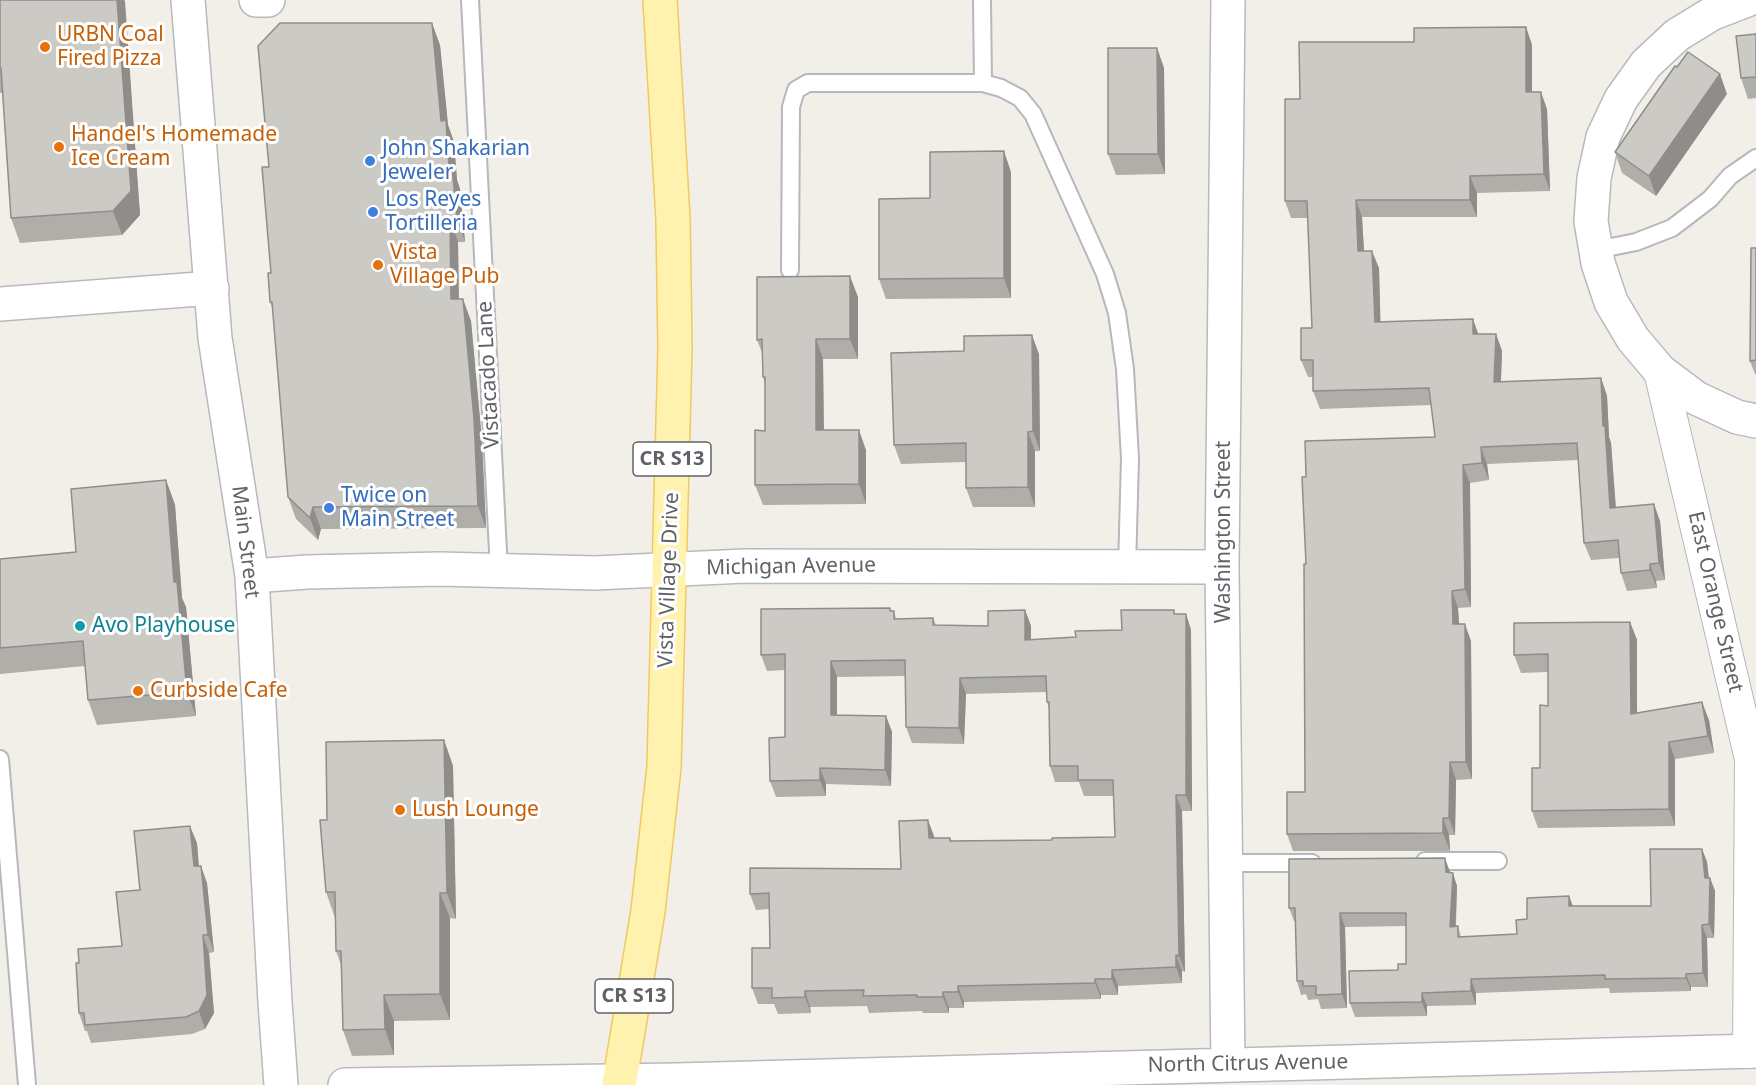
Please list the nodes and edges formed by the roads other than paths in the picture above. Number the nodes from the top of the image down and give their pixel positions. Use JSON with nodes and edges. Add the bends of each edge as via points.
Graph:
{"nodes":[{"id":1,"x":188,"y":0,"type":"edge"},
{"id":2,"x":256,"y":0,"type":"edge"},
{"id":3,"x":268,"y":0,"type":"edge"},
{"id":4,"x":470,"y":0,"type":"edge"},
{"id":5,"x":660,"y":0,"type":"edge"},
{"id":6,"x":982,"y":0,"type":"edge"},
{"id":7,"x":1228,"y":0,"type":"edge"},
{"id":8,"x":1747,"y":0,"type":"edge"},
{"id":9,"x":983,"y":83,"type":"junction"},
{"id":10,"x":1756,"y":158,"type":"edge"},
{"id":11,"x":1596,"y":250,"type":"junction"},
{"id":12,"x":790,"y":270,"type":"dead end"},
{"id":13,"x":212,"y":288,"type":"junction"},
{"id":14,"x":0,"y":304,"type":"edge"},
{"id":15,"x":1660,"y":371,"type":"junction"},
{"id":16,"x":1756,"y":422,"type":"edge"},
{"id":17,"x":1127,"y":567,"type":"junction"},
{"id":18,"x":1222,"y":567,"type":"junction"},
{"id":19,"x":670,"y":570,"type":"junction"},
{"id":20,"x":499,"y":571,"type":"junction"},
{"id":21,"x":252,"y":576,"type":"junction"},
{"id":22,"x":0,"y":759,"type":"edge"},
{"id":23,"x":1498,"y":861,"type":"dead end"},
{"id":24,"x":1332,"y":862,"type":"edge"},
{"id":25,"x":1403,"y":862,"type":"edge"},
{"id":26,"x":1226,"y":864,"type":"junction"},
{"id":27,"x":1753,"y":1051,"type":"edge"},
{"id":28,"x":1228,"y":1065,"type":"junction"},
{"id":29,"x":620,"y":1083,"type":"edge"},
{"id":30,"x":27,"y":1085,"type":"edge"},
{"id":31,"x":281,"y":1085,"type":"edge"},
{"id":32,"x":345,"y":1085,"type":"edge"}],
"edges":[{"from":1,"to":13,"type":"street","name":"Main Street"},
{"from":2,"to":3,"type":"street"},
{"from":4,"to":20,"type":"lane","name":"Vistacado Lane"},
{"from":5,"to":19,"type":"main road","name":"Vista Village Drive","number":"CR S13","via":[[673,219],[675,348]]},
{"from":6,"to":9,"type":"lane"},
{"from":7,"to":18,"type":"street","name":"Washington Street"},
{"from":8,"to":11,"type":"street","via":[[1713,13],[1677,36],[1646,64],[1621,99],[1603,137],[1594,178],[1591,221]]},
{"from":9,"to":12,"type":"lane","via":[[808,84],[796,90],[791,107]]},
{"from":9,"to":17,"type":"lane","via":[[1020,98],[1033,114],[1105,274],[1117,313],[1125,369],[1130,459]]},
{"from":10,"to":11,"type":"lane","via":[[1672,228],[1636,242]]},
{"from":11,"to":15,"type":"street","via":[[1611,302],[1633,339]]},
{"from":13,"to":14,"type":"street"},
{"from":13,"to":21,"type":"street","name":"Main Street","via":[[215,338]]},
{"from":15,"to":16,"type":"street","via":[[1696,398]]},
{"from":15,"to":27,"type":"street","name":"East Orange Street","via":[[1751,759]]},
{"from":17,"to":18,"type":"street","name":"Michigan Avenue"},
{"from":17,"to":19,"type":"street","name":"Michigan Avenue","via":[[745,566]]},
{"from":18,"to":26,"type":"street","name":"Washington Street"},
{"from":19,"to":20,"type":"street","name":"Michigan Avenue"},
{"from":19,"to":29,"type":"main road","name":"Vista Village Drive","number":"CR S13","via":[[664,767],[648,911]]},
{"from":20,"to":21,"type":"street","name":"Michigan Avenue","via":[[318,571]]},
{"from":21,"to":31,"type":"street","name":"Main Street"},
{"from":22,"to":30,"type":"lane"},
{"from":23,"to":25,"type":"lane"},
{"from":24,"to":26,"type":"lane"},
{"from":26,"to":28,"type":"street","name":"Washington Street"},
{"from":27,"to":28,"type":"street","name":"North Citrus Avenue"},
{"from":28,"to":29,"type":"street","name":"North Citrus Avenue"},
{"from":29,"to":32,"type":"street","name":"North Citrus Avenue"}]}
